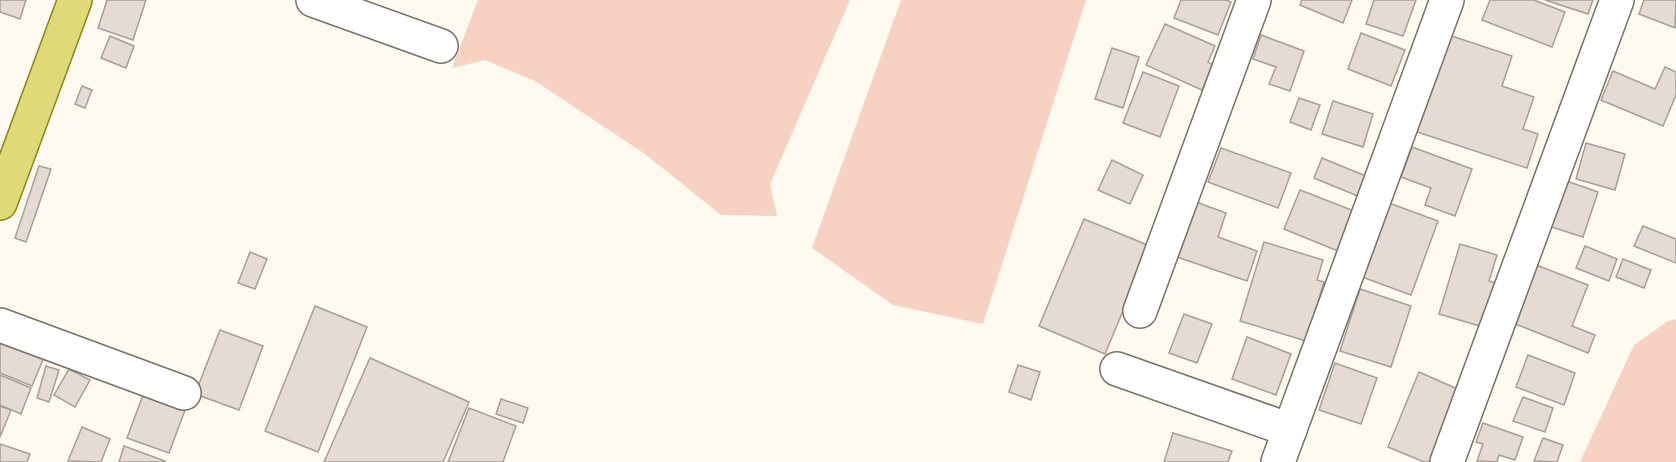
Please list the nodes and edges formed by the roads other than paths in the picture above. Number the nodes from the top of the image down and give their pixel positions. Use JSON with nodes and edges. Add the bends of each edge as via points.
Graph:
{"nodes":[{"id":1,"x":75,"y":0,"type":"edge"},
{"id":2,"x":313,"y":0,"type":"edge"},
{"id":3,"x":1254,"y":0,"type":"edge"},
{"id":4,"x":1447,"y":0,"type":"edge"},
{"id":5,"x":1617,"y":0,"type":"edge"},
{"id":6,"x":441,"y":46,"type":"dead end"},
{"id":7,"x":0,"y":203,"type":"edge"},
{"id":8,"x":1140,"y":311,"type":"dead end"},
{"id":9,"x":0,"y":325,"type":"edge"},
{"id":10,"x":1118,"y":369,"type":"dead end"},
{"id":11,"x":184,"y":393,"type":"dead end"},
{"id":12,"x":1290,"y":430,"type":"junction"},
{"id":13,"x":1278,"y":462,"type":"edge"},
{"id":14,"x":1448,"y":462,"type":"edge"}],
"edges":[{"from":1,"to":7,"type":"main road"},
{"from":2,"to":6,"type":"street"},
{"from":3,"to":8,"type":"street"},
{"from":4,"to":12,"type":"street"},
{"from":5,"to":14,"type":"street"},
{"from":9,"to":11,"type":"street"},
{"from":10,"to":12,"type":"street"},
{"from":12,"to":13,"type":"street"}]}
